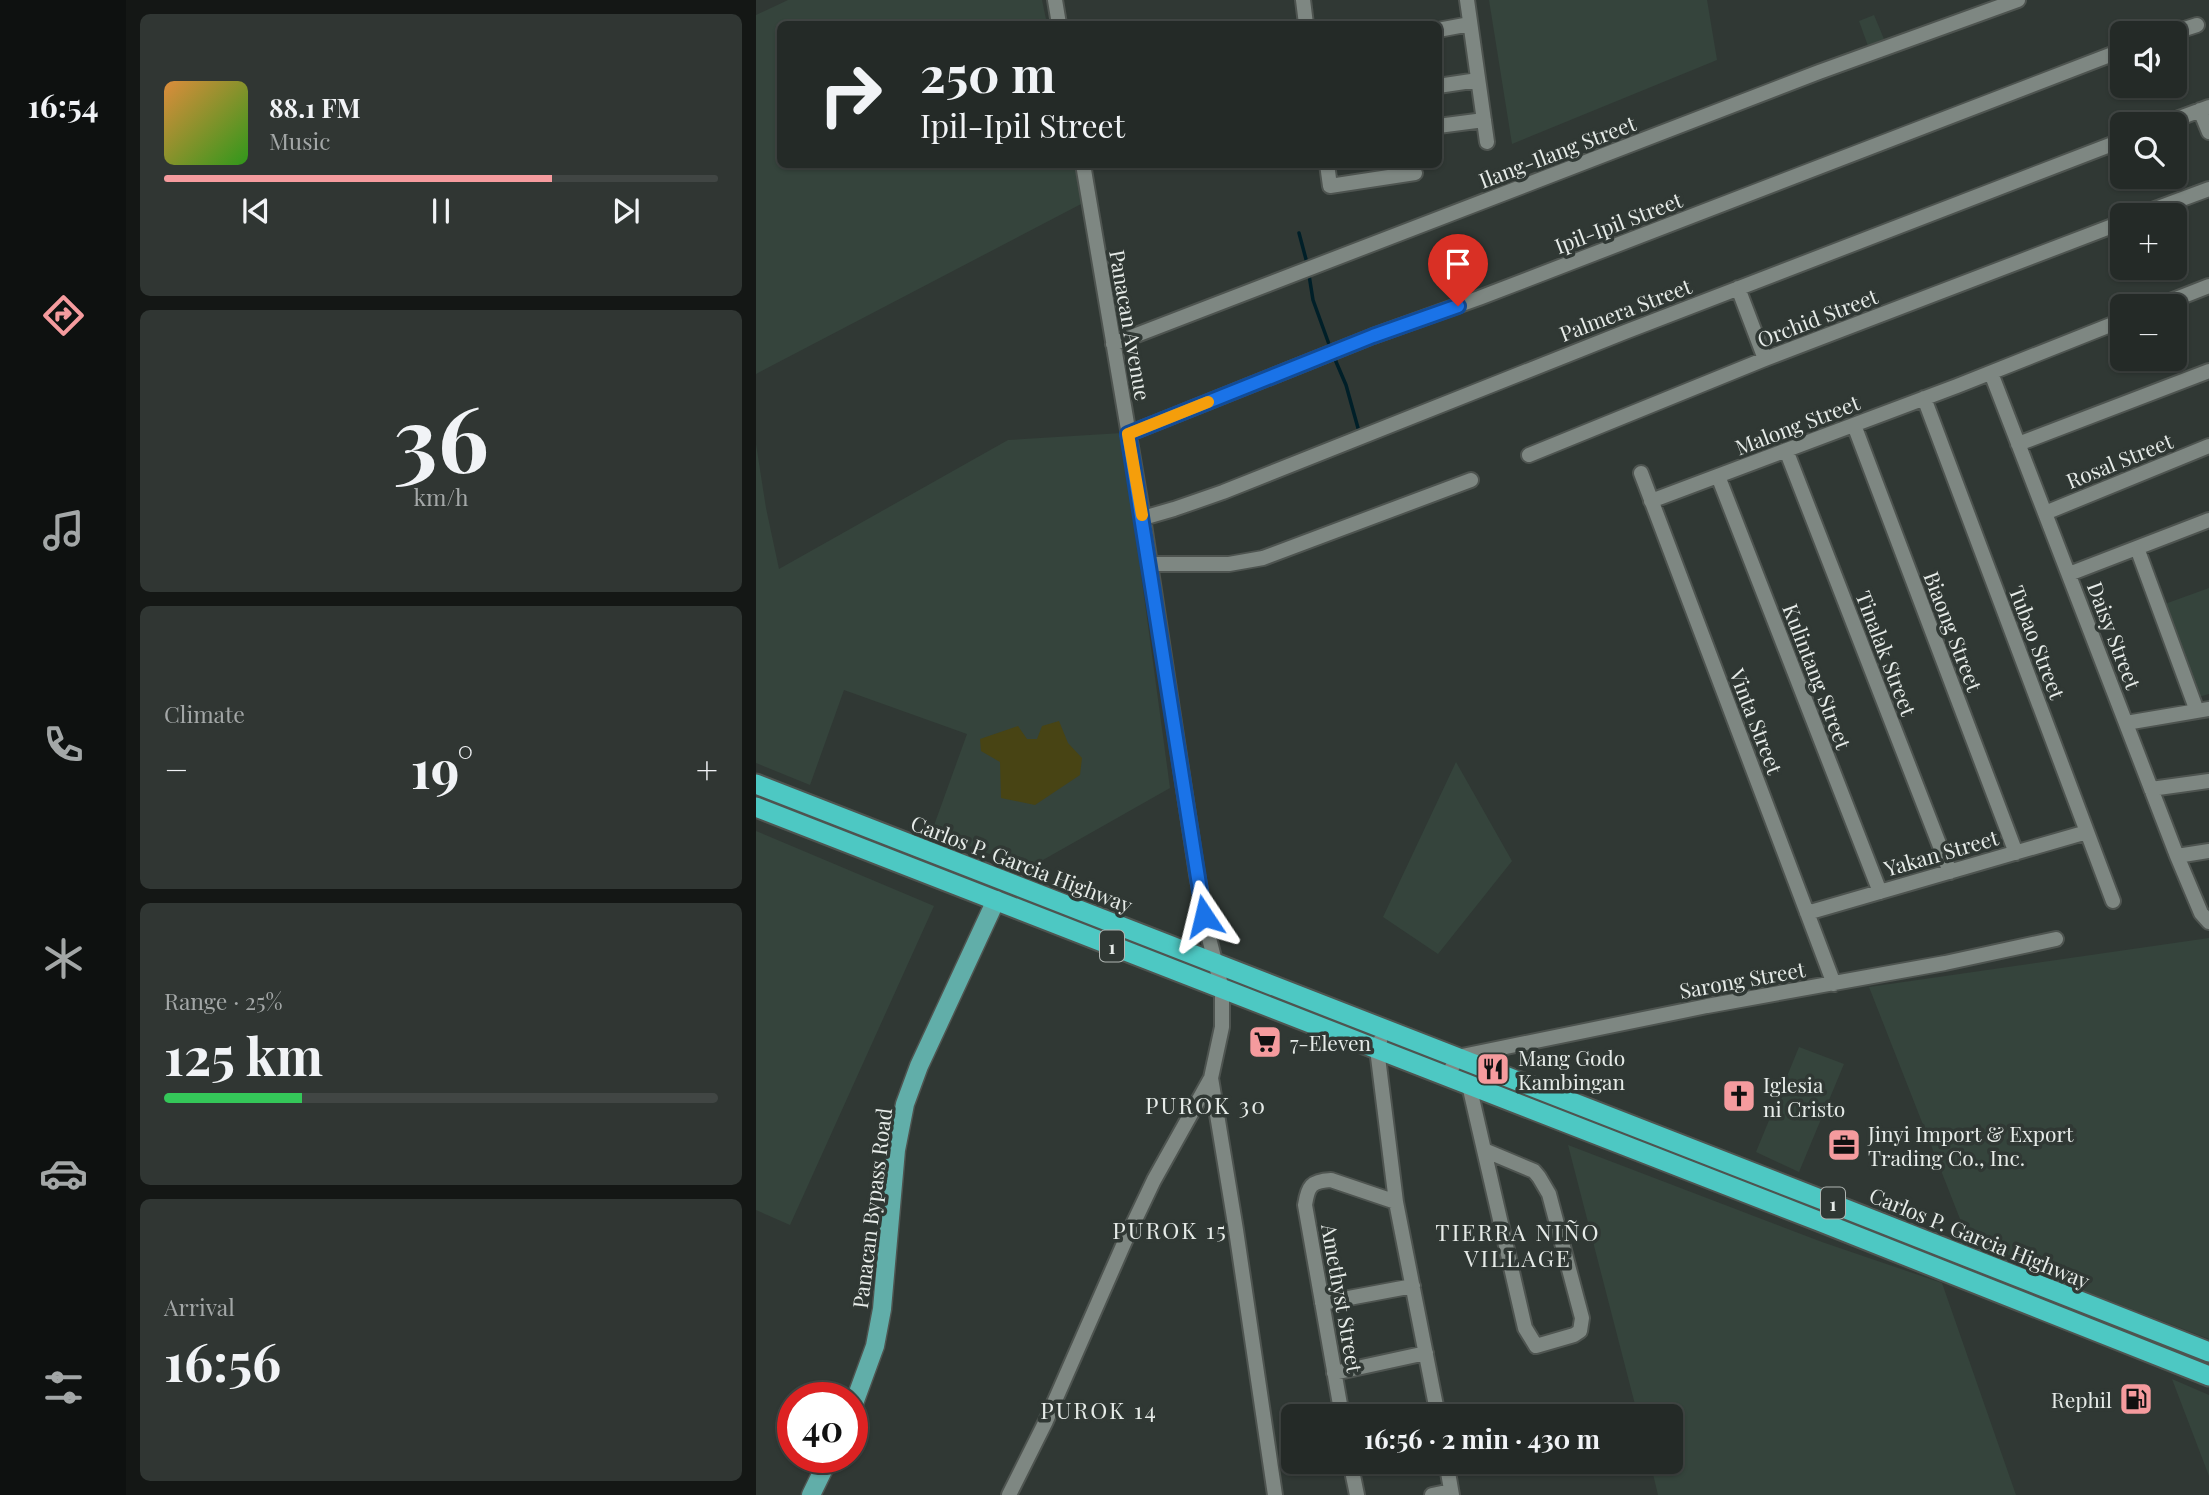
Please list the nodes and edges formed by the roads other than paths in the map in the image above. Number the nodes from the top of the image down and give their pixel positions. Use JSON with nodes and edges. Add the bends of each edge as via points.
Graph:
{"nodes":[{"id":1,"x":1055,"y":0,"type":"edge"},
{"id":2,"x":1303,"y":0,"type":"edge"},
{"id":3,"x":1467,"y":0,"type":"edge"},
{"id":4,"x":2018,"y":0,"type":"edge"},
{"id":5,"x":1058,"y":21,"type":"edge"},
{"id":6,"x":1306,"y":21,"type":"edge"},
{"id":7,"x":1470,"y":24,"type":"junction"},
{"id":8,"x":2197,"y":24,"type":"dead end"},
{"id":9,"x":2187,"y":28,"type":"edge"},
{"id":10,"x":1442,"y":29,"type":"edge"},
{"id":11,"x":2110,"y":55,"type":"edge"},
{"id":12,"x":1478,"y":80,"type":"junction"},
{"id":13,"x":1442,"y":85,"type":"edge"},
{"id":14,"x":2204,"y":109,"type":"edge"},
{"id":15,"x":2187,"y":115,"type":"edge"},
{"id":16,"x":1484,"y":120,"type":"junction"},
{"id":17,"x":1442,"y":125,"type":"edge"},
{"id":18,"x":2209,"y":132,"type":"edge"},
{"id":19,"x":1487,"y":142,"type":"dead end"},
{"id":20,"x":2110,"y":145,"type":"edge"},
{"id":21,"x":1084,"y":168,"type":"edge"},
{"id":22,"x":1328,"y":168,"type":"edge"},
{"id":23,"x":1415,"y":173,"type":"dead end"},
{"id":24,"x":2209,"y":189,"type":"edge"},
{"id":25,"x":2171,"y":203,"type":"edge"},
{"id":26,"x":2110,"y":227,"type":"edge"},
{"id":27,"x":2209,"y":286,"type":"edge"},
{"id":28,"x":1738,"y":288,"type":"junction"},
{"id":29,"x":2187,"y":295,"type":"edge"},
{"id":30,"x":2110,"y":325,"type":"edge"},
{"id":31,"x":1113,"y":344,"type":"junction"},
{"id":32,"x":1765,"y":359,"type":"junction"},
{"id":33,"x":2209,"y":371,"type":"edge"},
{"id":34,"x":1991,"y":373,"type":"junction"},
{"id":35,"x":1924,"y":398,"type":"junction"},
{"id":36,"x":1854,"y":425,"type":"junction"},
{"id":37,"x":1128,"y":434,"type":"junction"},
{"id":38,"x":2018,"y":444,"type":"junction"},
{"id":39,"x":2209,"y":446,"type":"edge"},
{"id":40,"x":1786,"y":450,"type":"junction"},
{"id":41,"x":1529,"y":455,"type":"dead end"},
{"id":42,"x":1641,"y":473,"type":"dead end"},
{"id":43,"x":1718,"y":476,"type":"junction"},
{"id":44,"x":1471,"y":480,"type":"dead end"},
{"id":45,"x":1651,"y":501,"type":"junction"},
{"id":46,"x":2045,"y":513,"type":"junction"},
{"id":47,"x":1143,"y":518,"type":"junction"},
{"id":48,"x":2209,"y":520,"type":"edge"},
{"id":49,"x":2137,"y":548,"type":"junction"},
{"id":50,"x":1150,"y":564,"type":"junction"},
{"id":51,"x":2069,"y":574,"type":"junction"},
{"id":52,"x":2203,"y":710,"type":"edge"},
{"id":53,"x":2126,"y":723,"type":"junction"},
{"id":54,"x":2209,"y":781,"type":"edge"},
{"id":55,"x":756,"y":784,"type":"edge"},
{"id":56,"x":2151,"y":789,"type":"junction"},
{"id":57,"x":756,"y":807,"type":"edge"},
{"id":58,"x":2087,"y":832,"type":"junction"},
{"id":59,"x":900,"y":840,"type":"junction"},
{"id":60,"x":2209,"y":851,"type":"edge"},
{"id":61,"x":2016,"y":853,"type":"junction"},
{"id":62,"x":2177,"y":856,"type":"junction"},
{"id":63,"x":891,"y":860,"type":"junction"},
{"id":64,"x":1950,"y":872,"type":"junction"},
{"id":65,"x":1880,"y":892,"type":"junction"},
{"id":66,"x":996,"y":900,"type":"junction"},
{"id":67,"x":2113,"y":901,"type":"dead end"},
{"id":68,"x":1807,"y":913,"type":"junction"},
{"id":69,"x":2205,"y":917,"type":"edge"},
{"id":70,"x":1111,"y":922,"type":"junction"},
{"id":71,"x":2056,"y":939,"type":"dead end"},
{"id":72,"x":1103,"y":942,"type":"junction"},
{"id":73,"x":1214,"y":962,"type":"junction"},
{"id":74,"x":1834,"y":984,"type":"junction"},
{"id":75,"x":1222,"y":989,"type":"junction"},
{"id":76,"x":1384,"y":1028,"type":"junction"},
{"id":77,"x":1377,"y":1049,"type":"junction"},
{"id":78,"x":1457,"y":1057,"type":"junction"},
{"id":79,"x":1448,"y":1076,"type":"junction"},
{"id":80,"x":1211,"y":1078,"type":"junction"},
{"id":81,"x":1469,"y":1085,"type":"junction"},
{"id":82,"x":1484,"y":1150,"type":"junction"},
{"id":83,"x":1396,"y":1202,"type":"junction"},
{"id":84,"x":1413,"y":1286,"type":"junction"},
{"id":85,"x":1322,"y":1303,"type":"junction"},
{"id":86,"x":2209,"y":1352,"type":"edge"},
{"id":87,"x":1426,"y":1353,"type":"junction"},
{"id":88,"x":1334,"y":1373,"type":"junction"},
{"id":89,"x":2209,"y":1376,"type":"edge"},
{"id":90,"x":862,"y":1382,"type":"edge"},
{"id":91,"x":1340,"y":1404,"type":"edge"},
{"id":92,"x":1436,"y":1404,"type":"edge"},
{"id":93,"x":822,"y":1473,"type":"edge"},
{"id":94,"x":1353,"y":1474,"type":"edge"},
{"id":95,"x":1448,"y":1474,"type":"edge"},
{"id":96,"x":1451,"y":1493,"type":"edge"},
{"id":97,"x":811,"y":1495,"type":"edge"},
{"id":98,"x":1009,"y":1495,"type":"edge"},
{"id":99,"x":1275,"y":1495,"type":"edge"},
{"id":100,"x":1357,"y":1495,"type":"edge"},
{"id":101,"x":1432,"y":1495,"type":"edge"}],
"edges":[{"from":1,"to":5,"type":"street"},
{"from":2,"to":6,"type":"street"},
{"from":3,"to":7,"type":"street"},
{"from":4,"to":31,"type":"street","name":"Ilang-Ilang Street"},
{"from":7,"to":10,"type":"street"},
{"from":7,"to":12,"type":"street"},
{"from":8,"to":9,"type":"street"},
{"from":11,"to":37,"type":"street","name":"Ipil-Ipil Street"},
{"from":12,"to":13,"type":"street"},
{"from":12,"to":16,"type":"street"},
{"from":14,"to":15,"type":"street"},
{"from":14,"to":18,"type":"street"},
{"from":16,"to":17,"type":"street"},
{"from":16,"to":19,"type":"street"},
{"from":20,"to":28,"type":"street","name":"Palmera Street"},
{"from":21,"to":31,"type":"street","name":"Panacan Avenue"},
{"from":22,"to":23,"type":"street","via":[[1330,186]]},
{"from":24,"to":25,"type":"street"},
{"from":26,"to":32,"type":"street","name":"Orchid Street"},
{"from":27,"to":29,"type":"street"},
{"from":28,"to":32,"type":"street"},
{"from":28,"to":47,"type":"street","name":"Palmera Street","via":[[1223,492]]},
{"from":30,"to":34,"type":"street","name":"Malong Street"},
{"from":31,"to":37,"type":"street","name":"Panacan Avenue"},
{"from":32,"to":41,"type":"street","name":"Orchid Street"},
{"from":33,"to":38,"type":"street"},
{"from":34,"to":35,"type":"street","name":"Malong Street"},
{"from":34,"to":38,"type":"street","name":"Daisy Street"},
{"from":35,"to":36,"type":"street","name":"Malong Street"},
{"from":35,"to":58,"type":"street","name":"Tubao Street"},
{"from":36,"to":40,"type":"street","name":"Malong Street"},
{"from":36,"to":61,"type":"street","name":"Biaong Street"},
{"from":37,"to":47,"type":"street","name":"Panacan Avenue"},
{"from":38,"to":46,"type":"street","name":"Daisy Street"},
{"from":39,"to":46,"type":"street","name":"Rosal Street"},
{"from":40,"to":43,"type":"street","name":"Malong Street"},
{"from":40,"to":64,"type":"street","name":"Tinalak Street"},
{"from":42,"to":45,"type":"street","name":"Vinta Street"},
{"from":43,"to":45,"type":"street","name":"Malong Street"},
{"from":43,"to":65,"type":"street","name":"Kulintang Street"},
{"from":44,"to":50,"type":"street","via":[[1255,560]]},
{"from":45,"to":68,"type":"street","name":"Vinta Street"},
{"from":46,"to":51,"type":"street","name":"Daisy Street"},
{"from":47,"to":50,"type":"street","name":"Panacan Avenue"},
{"from":48,"to":49,"type":"street"},
{"from":49,"to":51,"type":"street"},
{"from":49,"to":52,"type":"street"},
{"from":50,"to":73,"type":"street","name":"Panacan Avenue"},
{"from":51,"to":53,"type":"street","name":"Daisy Street"},
{"from":52,"to":53,"type":"street"},
{"from":53,"to":56,"type":"street","name":"Daisy Street"},
{"from":54,"to":56,"type":"street"},
{"from":55,"to":59,"type":"highway","name":"Carlos P. Garcia Highway","number":"1"},
{"from":56,"to":62,"type":"street","name":"Daisy Street"},
{"from":57,"to":63,"type":"highway","name":"Carlos P. Garcia Highway","number":"1"},
{"from":58,"to":61,"type":"street","name":"Yakan Street"},
{"from":58,"to":67,"type":"street","name":"Tubao Street"},
{"from":59,"to":63,"type":"highway"},
{"from":59,"to":70,"type":"highway","name":"Carlos P. Garcia Highway","number":"1"},
{"from":60,"to":62,"type":"street"},
{"from":61,"to":64,"type":"street","name":"Yakan Street"},
{"from":62,"to":69,"type":"street","name":"Daisy Street"},
{"from":63,"to":66,"type":"highway","name":"Carlos P. Garcia Highway","number":"1"},
{"from":64,"to":65,"type":"street","name":"Yakan Street"},
{"from":65,"to":68,"type":"street","name":"Yakan Street"},
{"from":66,"to":72,"type":"highway","name":"Carlos P. Garcia Highway","number":"1"},
{"from":66,"to":90,"type":"main road","name":"Panacan Bypass Road","via":[[905,1104],[896,1150],[882,1309]]},
{"from":68,"to":74,"type":"street","name":"Vinta Street"},
{"from":70,"to":72,"type":"highway"},
{"from":70,"to":73,"type":"highway","name":"Carlos P. Garcia Highway","number":"1"},
{"from":71,"to":74,"type":"street","name":"Sarong Street"},
{"from":72,"to":75,"type":"highway","name":"Carlos P. Garcia Highway","number":"1"},
{"from":73,"to":75,"type":"street","name":"Panacan Avenue"},
{"from":73,"to":76,"type":"highway","name":"Carlos P. Garcia Highway","number":"1"},
{"from":74,"to":78,"type":"street","name":"Sarong Street"},
{"from":75,"to":77,"type":"highway","name":"Carlos P. Garcia Highway","number":"1"},
{"from":75,"to":80,"type":"street","name":"Panacan Avenue","via":[[1222,1027]]},
{"from":76,"to":77,"type":"street"},
{"from":76,"to":78,"type":"highway","name":"Carlos P. Garcia Highway","number":"1"},
{"from":77,"to":79,"type":"highway","name":"Carlos P. Garcia Highway","number":"1"},
{"from":77,"to":83,"type":"street"},
{"from":78,"to":79,"type":"street"},
{"from":78,"to":86,"type":"highway","name":"Carlos P. Garcia Highway","number":"1"},
{"from":79,"to":81,"type":"highway","name":"Carlos P. Garcia Highway","number":"1"},
{"from":80,"to":98,"type":"street","via":[[1154,1180]]},
{"from":80,"to":99,"type":"street"},
{"from":81,"to":82,"type":"street"},
{"from":81,"to":89,"type":"highway","name":"Carlos P. Garcia Highway","number":"1"},
{"from":82,"to":82,"type":"street","via":[[1528,1335],[1536,1346],[1574,1335],[1580,1331],[1582,1318],[1549,1194],[1534,1171]]},
{"from":83,"to":84,"type":"street"},
{"from":83,"to":85,"type":"street","name":"Amethyst Street","via":[[1331,1180],[1320,1180],[1309,1188],[1305,1205]]},
{"from":84,"to":85,"type":"street"},
{"from":84,"to":87,"type":"street"},
{"from":85,"to":88,"type":"street","name":"Amethyst Street"},
{"from":87,"to":88,"type":"street"},
{"from":87,"to":92,"type":"street"},
{"from":88,"to":91,"type":"street","name":"Amethyst Street"},
{"from":93,"to":97,"type":"main road"},
{"from":94,"to":100,"type":"street"},
{"from":95,"to":96,"type":"street"},
{"from":96,"to":101,"type":"street"}]}
